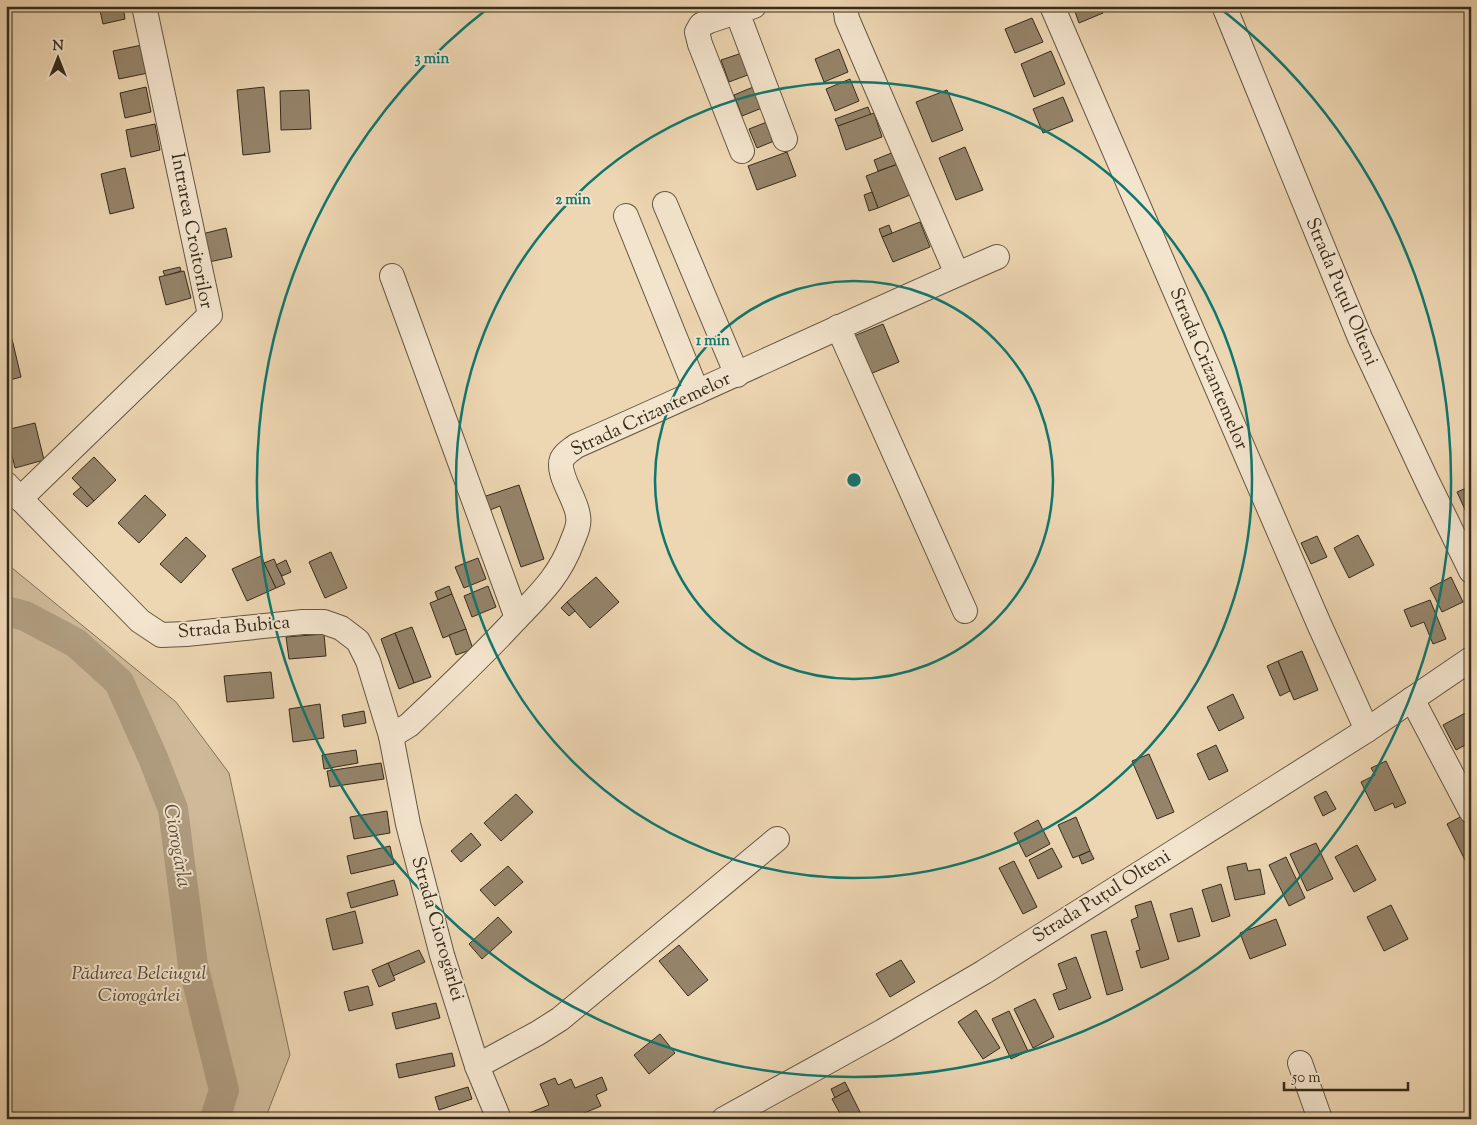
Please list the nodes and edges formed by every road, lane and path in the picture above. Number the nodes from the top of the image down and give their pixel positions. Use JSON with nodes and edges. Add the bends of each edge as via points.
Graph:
{"nodes":[{"id":1,"x":144,"y":6,"type":"edge"},
{"id":2,"x":845,"y":6,"type":"edge"},
{"id":3,"x":1052,"y":6,"type":"edge"},
{"id":4,"x":1224,"y":6,"type":"edge"},
{"id":5,"x":745,"y":9,"type":"edge"},
{"id":6,"x":785,"y":139,"type":"dead end"},
{"id":7,"x":742,"y":151,"type":"dead end"},
{"id":8,"x":665,"y":204,"type":"dead end"},
{"id":9,"x":626,"y":216,"type":"dead end"},
{"id":10,"x":997,"y":257,"type":"dead end"},
{"id":11,"x":957,"y":274,"type":"junction"},
{"id":12,"x":392,"y":276,"type":"dead end"},
{"id":13,"x":838,"y":327,"type":"junction"},
{"id":14,"x":737,"y":374,"type":"junction"},
{"id":15,"x":697,"y":392,"type":"junction"},
{"id":16,"x":13,"y":492,"type":"edge"},
{"id":17,"x":1471,"y":572,"type":"edge"},
{"id":18,"x":965,"y":611,"type":"dead end"},
{"id":19,"x":517,"y":618,"type":"junction"},
{"id":20,"x":1471,"y":659,"type":"edge"},
{"id":21,"x":1412,"y":699,"type":"junction"},
{"id":22,"x":1367,"y":730,"type":"junction"},
{"id":23,"x":391,"y":736,"type":"junction"},
{"id":24,"x":1471,"y":811,"type":"edge"},
{"id":25,"x":777,"y":839,"type":"dead end"},
{"id":26,"x":1300,"y":1063,"type":"dead end"},
{"id":27,"x":477,"y":1066,"type":"junction"},
{"id":28,"x":499,"y":1119,"type":"edge"},
{"id":29,"x":724,"y":1119,"type":"edge"},
{"id":30,"x":1320,"y":1119,"type":"edge"}],
"edges":[{"from":1,"to":16,"type":"street","name":"Intrarea Croitorilor","via":[[210,315]]},
{"from":2,"to":11,"type":"street","via":[[847,19]]},
{"from":3,"to":22,"type":"street","name":"Strada Crizantemelor","via":[[1318,624]]},
{"from":4,"to":17,"type":"street","name":"Strada Puțul Olteni","via":[[1360,338]]},
{"from":5,"to":6,"type":"street"},
{"from":5,"to":7,"type":"street","via":[[709,21],[697,32]]},
{"from":8,"to":14,"type":"street"},
{"from":9,"to":15,"type":"street"},
{"from":10,"to":11,"type":"street","name":"Strada Crizantemelor"},
{"from":11,"to":13,"type":"street","name":"Strada Crizantemelor"},
{"from":12,"to":19,"type":"street"},
{"from":13,"to":14,"type":"street","name":"Strada Crizantemelor"},
{"from":13,"to":18,"type":"street"},
{"from":14,"to":15,"type":"street","name":"Strada Crizantemelor"},
{"from":15,"to":19,"type":"street","name":"Strada Crizantemelor","via":[[566,453],[561,468],[578,515],[578,524],[560,569]]},
{"from":16,"to":23,"type":"street","name":"Strada Bubica","via":[[140,621],[161,634],[303,622],[324,622],[341,628],[358,641],[368,661]]},
{"from":19,"to":23,"type":"street","name":"Strada Crizantemelor","via":[[409,725]]},
{"from":20,"to":21,"type":"street","name":"Strada Puțul Olteni"},
{"from":21,"to":22,"type":"street","name":"Strada Puțul Olteni"},
{"from":21,"to":24,"type":"street"},
{"from":22,"to":29,"type":"street","name":"Strada Puțul Olteni","via":[[984,972]]},
{"from":23,"to":27,"type":"street","name":"Strada Ciorogârlei","via":[[410,833],[442,955]]},
{"from":25,"to":27,"type":"street","via":[[560,1019]]},
{"from":26,"to":30,"type":"street"},
{"from":27,"to":28,"type":"street","name":"Strada Ciorogârlei"}]}
